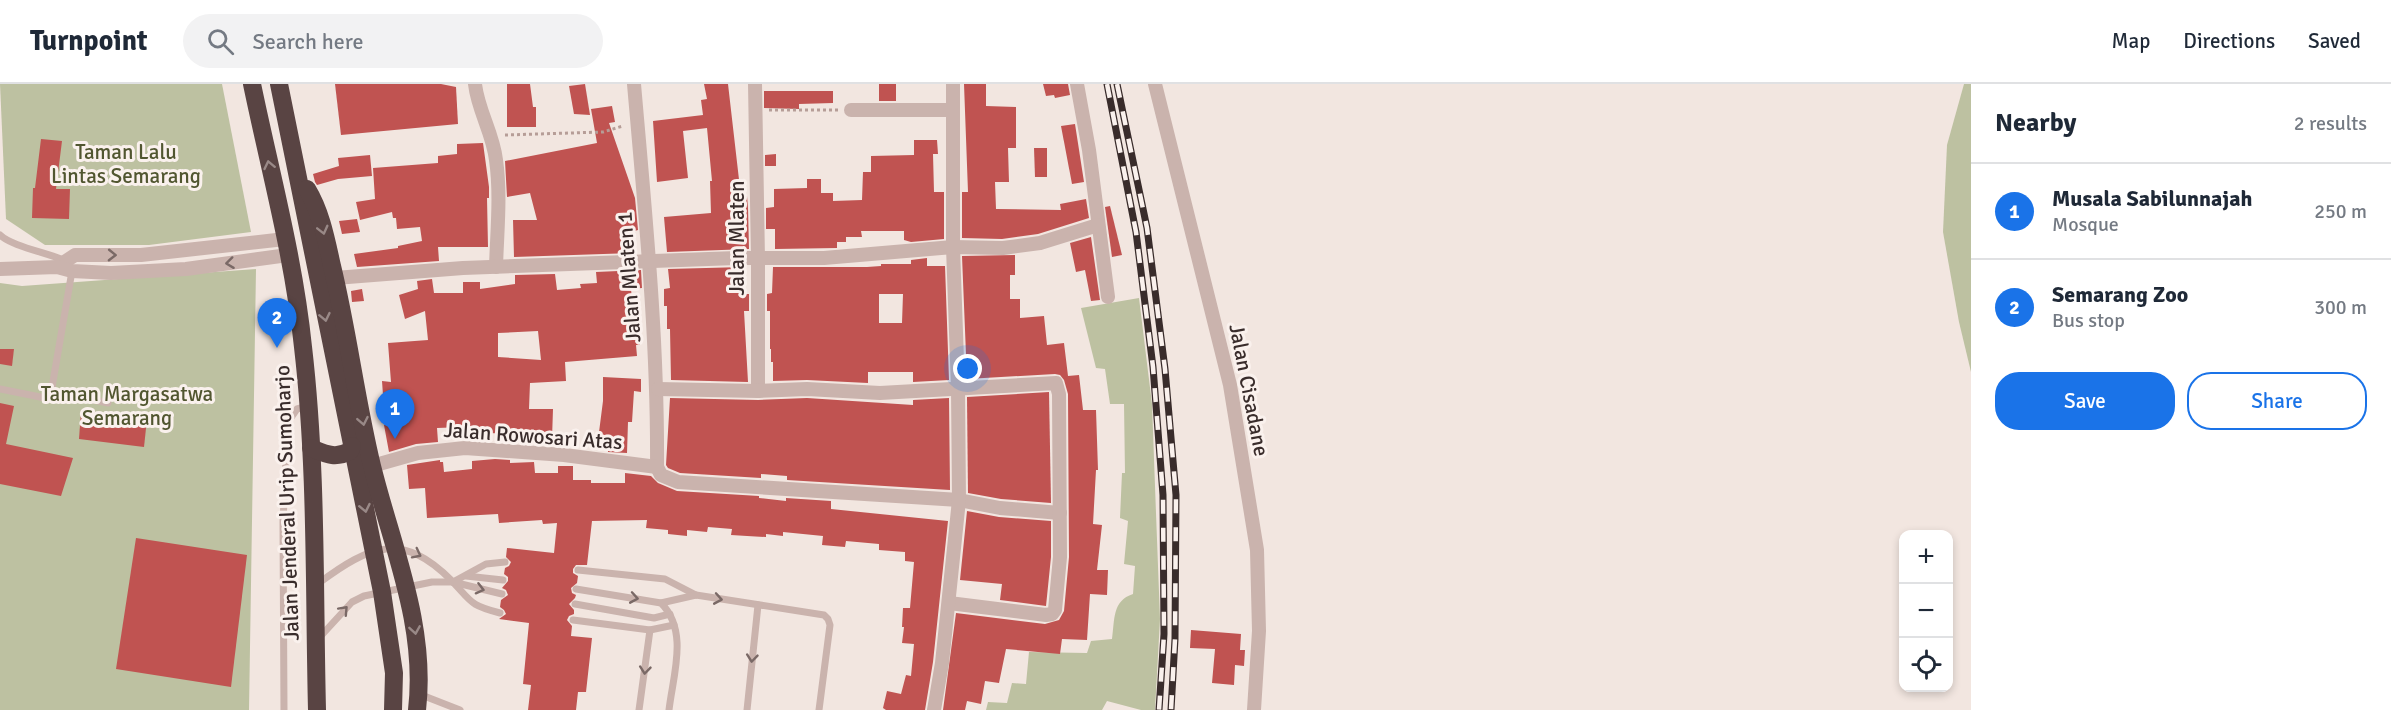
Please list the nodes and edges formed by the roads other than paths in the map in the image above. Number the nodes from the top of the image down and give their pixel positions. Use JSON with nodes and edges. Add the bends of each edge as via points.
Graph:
{"nodes":[{"id":1,"x":252,"y":84,"type":"edge"},
{"id":2,"x":279,"y":84,"type":"edge"},
{"id":3,"x":475,"y":84,"type":"edge"},
{"id":4,"x":634,"y":84,"type":"edge"},
{"id":5,"x":755,"y":84,"type":"edge"},
{"id":6,"x":953,"y":84,"type":"edge"},
{"id":7,"x":1077,"y":84,"type":"edge"},
{"id":8,"x":1155,"y":84,"type":"edge"},
{"id":9,"x":852,"y":110,"type":"road end"},
{"id":10,"x":953,"y":110,"type":"junction"},
{"id":11,"x":300,"y":177,"type":"junction"},
{"id":12,"x":1098,"y":225,"type":"junction"},
{"id":13,"x":0,"y":235,"type":"edge"},
{"id":14,"x":286,"y":247,"type":"junction"},
{"id":15,"x":953,"y":247,"type":"junction"},
{"id":16,"x":759,"y":259,"type":"junction"},
{"id":17,"x":650,"y":262,"type":"junction"},
{"id":18,"x":65,"y":267,"type":"junction"},
{"id":19,"x":496,"y":267,"type":"junction"},
{"id":20,"x":0,"y":268,"type":"edge"},
{"id":21,"x":317,"y":274,"type":"junction"},
{"id":22,"x":335,"y":278,"type":"junction"},
{"id":23,"x":293,"y":279,"type":"junction"},
{"id":24,"x":1108,"y":297,"type":"dead end"},
{"id":25,"x":0,"y":389,"type":"edge"},
{"id":26,"x":658,"y":389,"type":"junction"},
{"id":27,"x":958,"y":389,"type":"junction"},
{"id":28,"x":51,"y":391,"type":"junction"},
{"id":29,"x":758,"y":391,"type":"junction"},
{"id":30,"x":108,"y":403,"type":"dead end"},
{"id":31,"x":308,"y":406,"type":"junction"},
{"id":32,"x":352,"y":446,"type":"junction"},
{"id":33,"x":311,"y":448,"type":"junction"},
{"id":34,"x":372,"y":466,"type":"junction"},
{"id":35,"x":657,"y":467,"type":"junction"},
{"id":36,"x":959,"y":500,"type":"junction"},
{"id":37,"x":1060,"y":513,"type":"junction"},
{"id":38,"x":396,"y":548,"type":"junction"},
{"id":39,"x":374,"y":551,"type":"junction"},
{"id":40,"x":505,"y":562,"type":"dead end"},
{"id":41,"x":578,"y":570,"type":"dead end"},
{"id":42,"x":466,"y":576,"type":"junction"},
{"id":43,"x":503,"y":580,"type":"dead end"},
{"id":44,"x":453,"y":582,"type":"junction"},
{"id":45,"x":314,"y":586,"type":"junction"},
{"id":46,"x":406,"y":586,"type":"junction"},
{"id":47,"x":576,"y":589,"type":"dead end"},
{"id":48,"x":382,"y":592,"type":"junction"},
{"id":49,"x":502,"y":594,"type":"dead end"},
{"id":50,"x":696,"y":595,"type":"junction"},
{"id":51,"x":661,"y":603,"type":"junction"},
{"id":52,"x":949,"y":603,"type":"junction"},
{"id":53,"x":575,"y":604,"type":"dead end"},
{"id":54,"x":758,"y":606,"type":"junction"},
{"id":55,"x":500,"y":613,"type":"dead end"},
{"id":56,"x":670,"y":615,"type":"junction"},
{"id":57,"x":573,"y":620,"type":"dead end"},
{"id":58,"x":674,"y":625,"type":"junction"},
{"id":59,"x":650,"y":630,"type":"junction"},
{"id":60,"x":315,"y":642,"type":"junction"},
{"id":61,"x":418,"y":702,"type":"edge"},
{"id":62,"x":450,"y":708,"type":"edge"},
{"id":63,"x":284,"y":710,"type":"edge"},
{"id":64,"x":317,"y":710,"type":"edge"},
{"id":65,"x":393,"y":710,"type":"edge"},
{"id":66,"x":460,"y":710,"type":"edge"},
{"id":67,"x":639,"y":710,"type":"edge"},
{"id":68,"x":669,"y":710,"type":"edge"},
{"id":69,"x":747,"y":710,"type":"edge"},
{"id":70,"x":819,"y":710,"type":"edge"},
{"id":71,"x":934,"y":710,"type":"edge"},
{"id":72,"x":1254,"y":710,"type":"edge"}],
"edges":[{"from":14,"to":1,"type":"highway","name":"Jalan Jenderal Urip Sumoharjo","one_way":true},
{"from":2,"to":11,"type":"highway"},
{"from":3,"to":19,"type":"street","via":[[491,136],[499,182]]},
{"from":4,"to":17,"type":"street","name":"Jalan Mlaten 1"},
{"from":5,"to":16,"type":"street","name":"Jalan Mlaten"},
{"from":6,"to":10,"type":"street"},
{"from":7,"to":12,"type":"street"},
{"from":8,"to":72,"type":"street","name":"Jalan Cisadane","via":[[1230,386],[1257,550],[1259,631]]},
{"from":9,"to":10,"type":"street"},
{"from":10,"to":15,"type":"street"},
{"from":11,"to":21,"type":"highway"},
{"from":11,"to":22,"type":"highway","one_way":true,"via":[[319,210]]},
{"from":12,"to":15,"type":"street","via":[[1030,244]]},
{"from":12,"to":24,"type":"street"},
{"from":13,"to":18,"type":"lane","via":[[50,254]]},
{"from":14,"to":18,"type":"street","via":[[186,269],[111,273]]},
{"from":14,"to":23,"type":"highway","name":"Jalan Jenderal Urip Sumoharjo"},
{"from":15,"to":16,"type":"street","via":[[824,258]]},
{"from":15,"to":27,"type":"street"},
{"from":16,"to":17,"type":"street"},
{"from":16,"to":29,"type":"street","name":"Jalan Mlaten"},
{"from":17,"to":19,"type":"street"},
{"from":17,"to":26,"type":"street","name":"Jalan Mlaten 1"},
{"from":18,"to":20,"type":"street"},
{"from":18,"to":28,"type":"lane"},
{"from":19,"to":22,"type":"street"},
{"from":21,"to":23,"type":"highway"},
{"from":21,"to":32,"type":"highway","one_way":true},
{"from":22,"to":34,"type":"highway","one_way":true},
{"from":23,"to":31,"type":"highway","name":"Jalan Jenderal Urip Sumoharjo"},
{"from":25,"to":28,"type":"lane","via":[[50,399]]},
{"from":26,"to":29,"type":"street"},
{"from":26,"to":35,"type":"street","name":"Jalan Mlaten 1"},
{"from":27,"to":29,"type":"street","via":[[880,393]]},
{"from":27,"to":36,"type":"street"},
{"from":27,"to":37,"type":"street","via":[[1056,383]]},
{"from":28,"to":30,"type":"lane"},
{"from":31,"to":33,"type":"highway","name":"Jalan Jenderal Urip Sumoharjo"},
{"from":31,"to":63,"type":"lane","via":[[297,409],[288,422],[283,521]]},
{"from":32,"to":33,"type":"highway","via":[[350,451],[336,456]]},
{"from":32,"to":39,"type":"highway","one_way":true},
{"from":33,"to":45,"type":"highway","name":"Jalan Jenderal Urip Sumoharjo"},
{"from":34,"to":35,"type":"street","name":"Jalan Rowosari Atas","via":[[418,453],[465,448]]},
{"from":34,"to":38,"type":"highway"},
{"from":35,"to":36,"type":"street","via":[[661,475],[678,482]]},
{"from":36,"to":37,"type":"street"},
{"from":36,"to":52,"type":"street"},
{"from":37,"to":52,"type":"street","via":[[1058,586],[1052,614]]},
{"from":38,"to":39,"type":"lane"},
{"from":38,"to":44,"type":"lane","one_way":true,"via":[[413,551]]},
{"from":38,"to":46,"type":"highway"},
{"from":39,"to":45,"type":"lane"},
{"from":39,"to":48,"type":"highway"},
{"from":40,"to":42,"type":"lane","via":[[486,564]]},
{"from":41,"to":50,"type":"lane","via":[[665,579]]},
{"from":42,"to":43,"type":"lane"},
{"from":42,"to":44,"type":"lane"},
{"from":44,"to":46,"type":"lane"},
{"from":44,"to":49,"type":"lane","one_way":true},
{"from":44,"to":55,"type":"lane","via":[[477,607]]},
{"from":45,"to":60,"type":"highway","name":"Jalan Jenderal Urip Sumoharjo"},
{"from":46,"to":48,"type":"lane"},
{"from":46,"to":61,"type":"highway","one_way":true,"via":[[416,642]]},
{"from":47,"to":51,"type":"lane","one_way":true},
{"from":60,"to":48,"type":"lane","one_way":true,"via":[[352,602]]},
{"from":48,"to":65,"type":"highway","via":[[394,673]]},
{"from":50,"to":51,"type":"lane"},
{"from":50,"to":54,"type":"lane","one_way":true},
{"from":51,"to":56,"type":"lane"},
{"from":52,"to":71,"type":"street"},
{"from":53,"to":56,"type":"lane","via":[[654,618]]},
{"from":54,"to":69,"type":"lane","one_way":true},
{"from":54,"to":70,"type":"lane","via":[[824,615],[828,619]]},
{"from":56,"to":58,"type":"lane"},
{"from":57,"to":59,"type":"lane"},
{"from":58,"to":59,"type":"lane"},
{"from":58,"to":68,"type":"lane","via":[[678,645]]},
{"from":59,"to":67,"type":"lane","one_way":true},
{"from":60,"to":64,"type":"highway","name":"Jalan Jenderal Urip Sumoharjo"},
{"from":61,"to":62,"type":"lane"},
{"from":62,"to":66,"type":"lane"}]}
